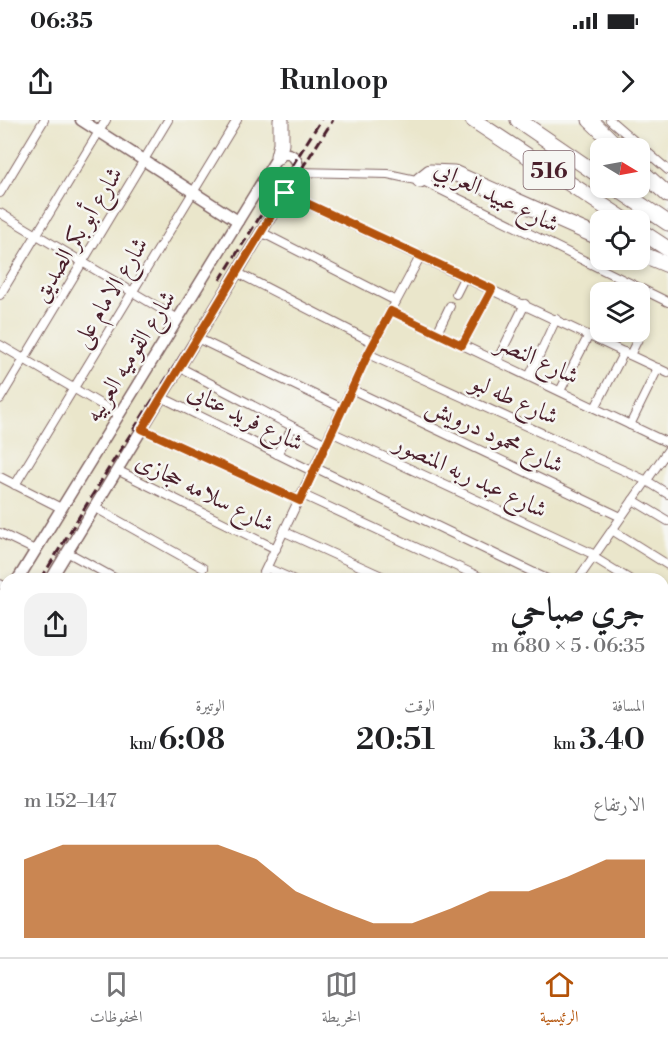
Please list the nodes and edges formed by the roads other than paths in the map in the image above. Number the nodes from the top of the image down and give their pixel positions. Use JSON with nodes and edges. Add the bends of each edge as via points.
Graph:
{"nodes":[{"id":1,"x":44,"y":120,"type":"edge"},
{"id":2,"x":81,"y":120,"type":"edge"},
{"id":3,"x":105,"y":120,"type":"edge"},
{"id":4,"x":168,"y":120,"type":"edge"},
{"id":5,"x":237,"y":120,"type":"edge"},
{"id":6,"x":281,"y":120,"type":"edge"},
{"id":7,"x":473,"y":120,"type":"edge"},
{"id":8,"x":518,"y":120,"type":"edge"},
{"id":9,"x":590,"y":120,"type":"edge"},
{"id":10,"x":610,"y":120,"type":"edge"},
{"id":11,"x":98,"y":132,"type":"junction"},
{"id":12,"x":609,"y":138,"type":"edge"},
{"id":13,"x":278,"y":156,"type":"junction"},
{"id":14,"x":144,"y":160,"type":"junction"},
{"id":15,"x":590,"y":169,"type":"edge"},
{"id":16,"x":668,"y":170,"type":"edge"},
{"id":17,"x":297,"y":172,"type":"junction"},
{"id":18,"x":650,"y":179,"type":"edge"},
{"id":19,"x":420,"y":180,"type":"junction"},
{"id":20,"x":194,"y":192,"type":"junction"},
{"id":21,"x":0,"y":193,"type":"edge"},
{"id":22,"x":285,"y":193,"type":"junction"},
{"id":23,"x":668,"y":195,"type":"edge"},
{"id":24,"x":631,"y":198,"type":"edge"},
{"id":25,"x":610,"y":210,"type":"edge"},
{"id":26,"x":0,"y":213,"type":"edge"},
{"id":27,"x":238,"y":220,"type":"junction"},
{"id":28,"x":668,"y":223,"type":"edge"},
{"id":29,"x":261,"y":232,"type":"junction"},
{"id":30,"x":590,"y":234,"type":"edge"},
{"id":31,"x":37,"y":235,"type":"junction"},
{"id":32,"x":650,"y":237,"type":"edge"},
{"id":33,"x":668,"y":249,"type":"edge"},
{"id":34,"x":422,"y":255,"type":"junction"},
{"id":35,"x":650,"y":258,"type":"edge"},
{"id":36,"x":82,"y":262,"type":"junction"},
{"id":37,"x":668,"y":265,"type":"edge"},
{"id":38,"x":237,"y":272,"type":"junction"},
{"id":39,"x":465,"y":276,"type":"junction"},
{"id":40,"x":492,"y":289,"type":"junction"},
{"id":41,"x":132,"y":292,"type":"junction"},
{"id":42,"x":456,"y":294,"type":"dead end"},
{"id":43,"x":0,"y":296,"type":"edge"},
{"id":44,"x":396,"y":301,"type":"junction"},
{"id":45,"x":668,"y":302,"type":"edge"},
{"id":46,"x":525,"y":304,"type":"junction"},
{"id":47,"x":450,"y":306,"type":"dead end"},
{"id":48,"x":391,"y":311,"type":"junction"},
{"id":49,"x":178,"y":319,"type":"junction"},
{"id":50,"x":556,"y":319,"type":"junction"},
{"id":51,"x":590,"y":332,"type":"edge"},
{"id":52,"x":437,"y":333,"type":"junction"},
{"id":53,"x":197,"y":338,"type":"junction"},
{"id":54,"x":590,"y":342,"type":"edge"},
{"id":55,"x":608,"y":342,"type":"edge"},
{"id":56,"x":634,"y":342,"type":"edge"},
{"id":57,"x":374,"y":343,"type":"junction"},
{"id":58,"x":0,"y":345,"type":"edge"},
{"id":59,"x":462,"y":345,"type":"junction"},
{"id":60,"x":627,"y":353,"type":"junction"},
{"id":61,"x":368,"y":354,"type":"junction"},
{"id":62,"x":24,"y":359,"type":"junction"},
{"id":63,"x":497,"y":362,"type":"junction"},
{"id":64,"x":179,"y":368,"type":"junction"},
{"id":65,"x":658,"y":368,"type":"junction"},
{"id":66,"x":668,"y":373,"type":"edge"},
{"id":67,"x":529,"y":377,"type":"junction"},
{"id":68,"x":74,"y":389,"type":"junction"},
{"id":69,"x":351,"y":389,"type":"junction"},
{"id":70,"x":560,"y":391,"type":"junction"},
{"id":71,"x":161,"y":397,"type":"junction"},
{"id":72,"x":0,"y":399,"type":"edge"},
{"id":73,"x":342,"y":408,"type":"junction"},
{"id":74,"x":595,"y":408,"type":"junction"},
{"id":75,"x":119,"y":416,"type":"junction"},
{"id":76,"x":630,"y":425,"type":"junction"},
{"id":77,"x":293,"y":427,"type":"junction"},
{"id":78,"x":142,"y":429,"type":"junction"},
{"id":79,"x":332,"y":432,"type":"junction"},
{"id":80,"x":668,"y":443,"type":"edge"},
{"id":81,"x":326,"y":444,"type":"junction"},
{"id":82,"x":668,"y":450,"type":"edge"},
{"id":83,"x":277,"y":454,"type":"junction"},
{"id":84,"x":117,"y":470,"type":"junction"},
{"id":85,"x":315,"y":470,"type":"junction"},
{"id":86,"x":0,"y":477,"type":"edge"},
{"id":87,"x":646,"y":481,"type":"junction"},
{"id":88,"x":15,"y":484,"type":"junction"},
{"id":89,"x":668,"y":494,"type":"edge"},
{"id":90,"x":302,"y":498,"type":"junction"},
{"id":91,"x":633,"y":500,"type":"junction"},
{"id":92,"x":94,"y":507,"type":"junction"},
{"id":93,"x":61,"y":508,"type":"junction"},
{"id":94,"x":621,"y":517,"type":"junction"},
{"id":95,"x":668,"y":522,"type":"edge"},
{"id":96,"x":612,"y":530,"type":"junction"},
{"id":97,"x":285,"y":532,"type":"junction"},
{"id":98,"x":0,"y":533,"type":"edge"},
{"id":99,"x":276,"y":549,"type":"junction"},
{"id":100,"x":35,"y":550,"type":"junction"},
{"id":101,"x":68,"y":552,"type":"junction"},
{"id":102,"x":594,"y":556,"type":"junction"},
{"id":103,"x":668,"y":565,"type":"edge"},
{"id":104,"x":203,"y":568,"type":"dead end"},
{"id":105,"x":267,"y":568,"type":"junction"},
{"id":106,"x":22,"y":573,"type":"edge"},
{"id":107,"x":55,"y":573,"type":"edge"},
{"id":108,"x":105,"y":573,"type":"edge"},
{"id":109,"x":264,"y":573,"type":"edge"},
{"id":110,"x":278,"y":573,"type":"edge"},
{"id":111,"x":375,"y":573,"type":"edge"},
{"id":112,"x":471,"y":573,"type":"edge"},
{"id":113,"x":535,"y":573,"type":"edge"},
{"id":114,"x":582,"y":573,"type":"edge"},
{"id":115,"x":620,"y":573,"type":"edge"}],
"edges":[{"from":1,"to":21,"type":"street"},
{"from":2,"to":11,"type":"street"},
{"from":3,"to":11,"type":"street"},
{"from":4,"to":14,"type":"street","name":"شارع أبو بكر الصديق"},
{"from":5,"to":20,"type":"street","name":"شارع الامام على"},
{"from":6,"to":13,"type":"highway"},
{"from":7,"to":25,"type":"highway","number":"516"},
{"from":8,"to":15,"type":"highway","number":"516"},
{"from":9,"to":12,"type":"highway"},
{"from":10,"to":16,"type":"street"},
{"from":11,"to":14,"type":"street"},
{"from":11,"to":31,"type":"street"},
{"from":13,"to":17,"type":"street","via":[[294,156]]},
{"from":13,"to":27,"type":"street","name":"شارع القوميه العربيه"},
{"from":14,"to":20,"type":"street"},
{"from":14,"to":36,"type":"street","name":"شارع أبو بكر الصديق"},
{"from":17,"to":19,"type":"street","name":"شارع عبيد العرابي","via":[[388,174]]},
{"from":17,"to":22,"type":"street","name":"شارع القوميه العربيه"},
{"from":18,"to":23,"type":"highway"},
{"from":19,"to":30,"type":"highway","via":[[430,172],[454,173]]},
{"from":19,"to":45,"type":"street","name":"شارع عبيد العرابي"},
{"from":20,"to":27,"type":"street"},
{"from":20,"to":41,"type":"street","name":"شارع الامام على"},
{"from":22,"to":29,"type":"street","name":"شارع القوميه العربيه"},
{"from":22,"to":34,"type":"street"},
{"from":24,"to":28,"type":"highway"},
{"from":26,"to":31,"type":"street"},
{"from":27,"to":49,"type":"street","name":"شارع القوميه العربيه"},
{"from":29,"to":38,"type":"street","name":"شارع القوميه العربيه"},
{"from":29,"to":44,"type":"street"},
{"from":31,"to":36,"type":"street"},
{"from":31,"to":43,"type":"street"},
{"from":32,"to":33,"type":"highway"},
{"from":34,"to":39,"type":"street"},
{"from":34,"to":44,"type":"street"},
{"from":35,"to":37,"type":"highway"},
{"from":36,"to":41,"type":"street"},
{"from":36,"to":62,"type":"street","name":"شارع أبو بكر الصديق"},
{"from":38,"to":53,"type":"street","name":"شارع القوميه العربيه"},
{"from":38,"to":57,"type":"street"},
{"from":39,"to":40,"type":"street"},
{"from":39,"to":42,"type":"street"},
{"from":40,"to":46,"type":"street"},
{"from":40,"to":59,"type":"street"},
{"from":41,"to":49,"type":"street"},
{"from":41,"to":68,"type":"street","name":"شارع الامام على"},
{"from":44,"to":48,"type":"street"},
{"from":46,"to":50,"type":"street"},
{"from":46,"to":63,"type":"street"},
{"from":47,"to":52,"type":"street"},
{"from":48,"to":52,"type":"street","name":"شارع النصر"},
{"from":48,"to":57,"type":"street"},
{"from":49,"to":75,"type":"street","name":"شارع القوميه العربيه"},
{"from":50,"to":51,"type":"street"},
{"from":50,"to":67,"type":"street"},
{"from":52,"to":59,"type":"street","name":"شارع النصر"},
{"from":53,"to":64,"type":"street","name":"شارع القوميه العربيه"},
{"from":53,"to":73,"type":"street"},
{"from":54,"to":70,"type":"street"},
{"from":55,"to":60,"type":"street"},
{"from":56,"to":60,"type":"street"},
{"from":57,"to":61,"type":"street"},
{"from":58,"to":62,"type":"street"},
{"from":59,"to":63,"type":"street","name":"شارع النصر"},
{"from":60,"to":65,"type":"street"},
{"from":60,"to":74,"type":"street"},
{"from":61,"to":69,"type":"street"},
{"from":61,"to":87,"type":"street","name":"شارع طه لبو"},
{"from":62,"to":68,"type":"street"},
{"from":62,"to":72,"type":"street","name":"شارع أبو بكر الصديق"},
{"from":63,"to":67,"type":"street","name":"شارع النصر"},
{"from":64,"to":71,"type":"street","name":"شارع القوميه العربيه"},
{"from":64,"to":77,"type":"street"},
{"from":65,"to":66,"type":"street"},
{"from":65,"to":76,"type":"street"},
{"from":67,"to":70,"type":"street","name":"شارع النصر"},
{"from":68,"to":75,"type":"street"},
{"from":68,"to":88,"type":"street","name":"شارع الامام على"},
{"from":69,"to":73,"type":"street"},
{"from":69,"to":94,"type":"street","name":"شارع محمود درويش"},
{"from":70,"to":74,"type":"street","name":"شارع النصر"},
{"from":71,"to":78,"type":"street","name":"شارع القوميه العربيه"},
{"from":71,"to":83,"type":"street","name":"شارع فريد عتابى"},
{"from":73,"to":79,"type":"street"},
{"from":74,"to":76,"type":"street","name":"شارع النصر"},
{"from":75,"to":93,"type":"street","name":"شارع القوميه العربيه"},
{"from":76,"to":80,"type":"street","name":"شارع النصر"},
{"from":77,"to":81,"type":"street"},
{"from":77,"to":83,"type":"street"},
{"from":78,"to":84,"type":"street","name":"شارع القوميه العربيه"},
{"from":78,"to":90,"type":"street"},
{"from":79,"to":81,"type":"street"},
{"from":79,"to":102,"type":"street","name":"شارع عبد ربه المنصور"},
{"from":81,"to":85,"type":"street"},
{"from":82,"to":87,"type":"street"},
{"from":83,"to":85,"type":"street","name":"شارع فريد عتابى"},
{"from":84,"to":92,"type":"street","name":"شارع القوميه العربيه"},
{"from":84,"to":99,"type":"street","name":"شارع سلامه حجازى"},
{"from":85,"to":90,"type":"street"},
{"from":85,"to":113,"type":"street","name":"شارع فريد عتابى"},
{"from":86,"to":88,"type":"street"},
{"from":87,"to":89,"type":"street","name":"شارع طه لبو"},
{"from":87,"to":91,"type":"street"},
{"from":88,"to":93,"type":"street"},
{"from":90,"to":97,"type":"street"},
{"from":90,"to":112,"type":"street"},
{"from":91,"to":94,"type":"street"},
{"from":91,"to":95,"type":"street"},
{"from":92,"to":101,"type":"street","name":"شارع القوميه العربيه"},
{"from":92,"to":104,"type":"street"},
{"from":93,"to":100,"type":"street","name":"شارع القوميه العربيه"},
{"from":94,"to":96,"type":"street"},
{"from":96,"to":102,"type":"street"},
{"from":96,"to":103,"type":"street"},
{"from":97,"to":99,"type":"street"},
{"from":97,"to":111,"type":"street"},
{"from":98,"to":100,"type":"street"},
{"from":99,"to":105,"type":"street"},
{"from":100,"to":106,"type":"street","name":"شارع القوميه العربيه"},
{"from":101,"to":107,"type":"street","name":"شارع القوميه العربيه"},
{"from":101,"to":108,"type":"street"},
{"from":102,"to":114,"type":"street"},
{"from":102,"to":115,"type":"street","name":"شارع عبد ربه المنصور"},
{"from":105,"to":109,"type":"street"},
{"from":105,"to":110,"type":"street"}]}
